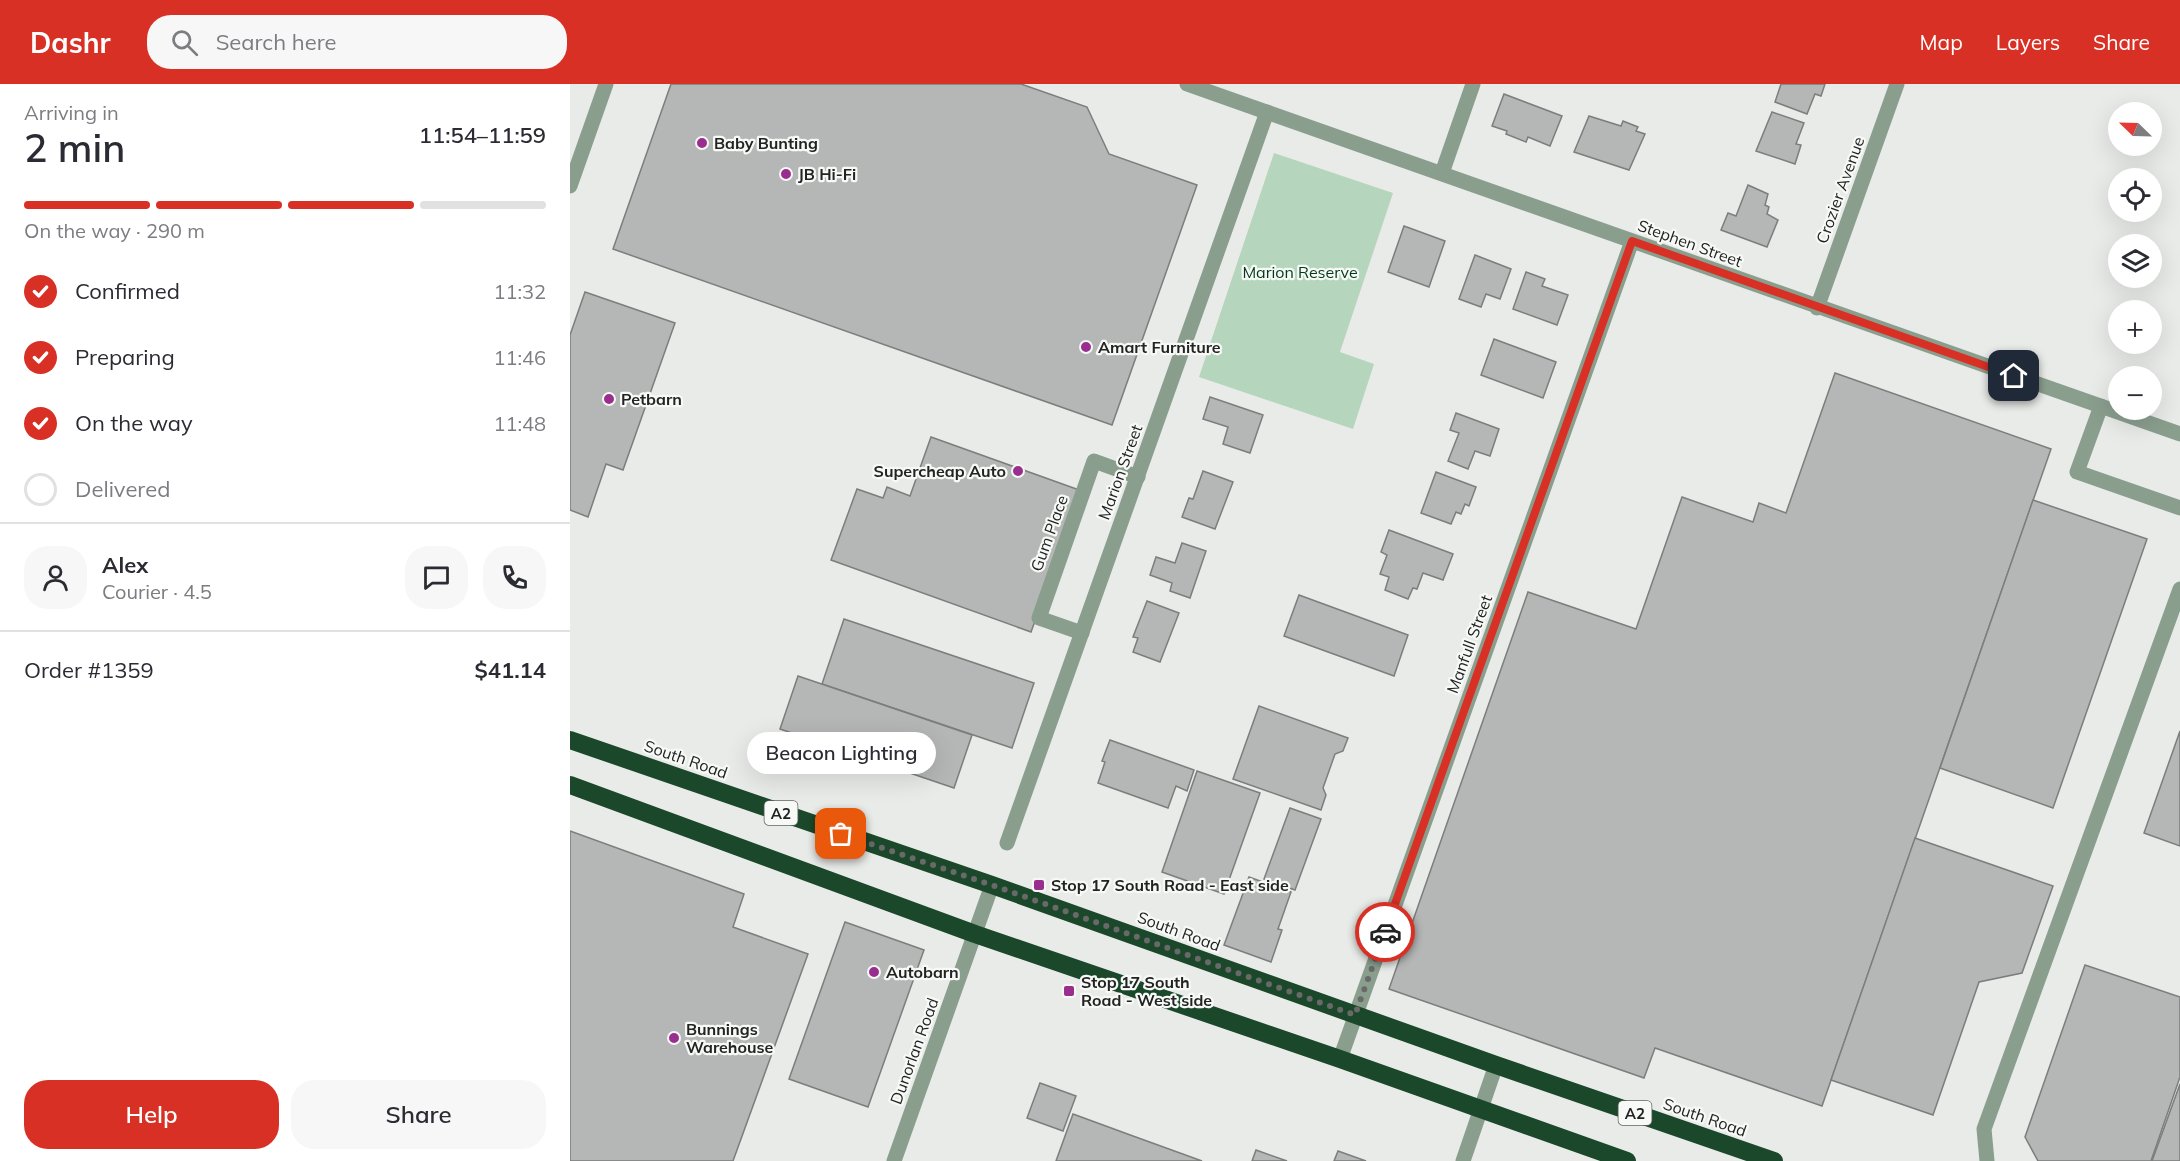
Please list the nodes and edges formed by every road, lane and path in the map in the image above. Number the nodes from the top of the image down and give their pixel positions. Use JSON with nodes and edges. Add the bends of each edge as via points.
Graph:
{"nodes":[{"id":1,"x":606,"y":84,"type":"edge"},
{"id":2,"x":1187,"y":84,"type":"edge"},
{"id":3,"x":1473,"y":84,"type":"edge"},
{"id":4,"x":1897,"y":84,"type":"edge"},
{"id":5,"x":1267,"y":112,"type":"junction"},
{"id":6,"x":1442,"y":173,"type":"junction"},
{"id":7,"x":570,"y":186,"type":"edge"},
{"id":8,"x":1632,"y":241,"type":"junction"},
{"id":9,"x":1817,"y":308,"type":"junction"},
{"id":10,"x":2101,"y":406,"type":"junction"},
{"id":11,"x":2180,"y":434,"type":"edge"},
{"id":12,"x":1137,"y":477,"type":"junction"},
{"id":13,"x":2180,"y":508,"type":"edge"},
{"id":14,"x":2180,"y":589,"type":"edge"},
{"id":15,"x":1082,"y":633,"type":"junction"},
{"id":16,"x":570,"y":740,"type":"edge"},
{"id":17,"x":570,"y":785,"type":"edge"},
{"id":18,"x":1007,"y":843,"type":"dead end"},
{"id":19,"x":992,"y":885,"type":"junction"},
{"id":20,"x":975,"y":934,"type":"junction"},
{"id":21,"x":1355,"y":1015,"type":"junction"},
{"id":22,"x":1340,"y":1059,"type":"junction"},
{"id":23,"x":1496,"y":1065,"type":"junction"},
{"id":24,"x":1481,"y":1109,"type":"junction"},
{"id":25,"x":894,"y":1161,"type":"edge"},
{"id":26,"x":1463,"y":1161,"type":"edge"},
{"id":27,"x":1627,"y":1161,"type":"edge"},
{"id":28,"x":1774,"y":1161,"type":"edge"},
{"id":29,"x":1987,"y":1161,"type":"edge"}],
"edges":[{"from":1,"to":7,"type":"street"},
{"from":2,"to":5,"type":"street","name":"Stephen Street"},
{"from":3,"to":6,"type":"street"},
{"from":4,"to":9,"type":"street","name":"Crozier Avenue"},
{"from":5,"to":6,"type":"street","name":"Stephen Street"},
{"from":5,"to":12,"type":"street","name":"Marion Street"},
{"from":6,"to":8,"type":"street","name":"Stephen Street"},
{"from":8,"to":9,"type":"street","name":"Stephen Street"},
{"from":8,"to":21,"type":"street","name":"Manfull Street"},
{"from":9,"to":10,"type":"street","name":"Stephen Street"},
{"from":10,"to":11,"type":"street","name":"Stephen Street"},
{"from":10,"to":13,"type":"street","via":[[2077,472]]},
{"from":12,"to":15,"type":"street","name":"Marion Street"},
{"from":12,"to":15,"type":"street","name":"Gum Place","via":[[1094,461],[1039,618]]},
{"from":14,"to":29,"type":"street","via":[[1984,1129]]},
{"from":15,"to":18,"type":"street","name":"Marion Street"},
{"from":16,"to":19,"type":"highway","name":"South Road","number":"A2"},
{"from":17,"to":20,"type":"highway"},
{"from":19,"to":20,"type":"street","name":"Dunorlan Road"},
{"from":19,"to":21,"type":"highway","name":"South Road","number":"A2"},
{"from":20,"to":22,"type":"highway"},
{"from":20,"to":25,"type":"street","name":"Dunorlan Road"},
{"from":21,"to":22,"type":"street","name":"Manfull Street"},
{"from":21,"to":23,"type":"highway","name":"South Road","number":"A2"},
{"from":22,"to":24,"type":"highway"},
{"from":23,"to":24,"type":"street"},
{"from":23,"to":28,"type":"highway","name":"South Road","number":"A2"},
{"from":24,"to":26,"type":"street"},
{"from":24,"to":27,"type":"highway"}]}
